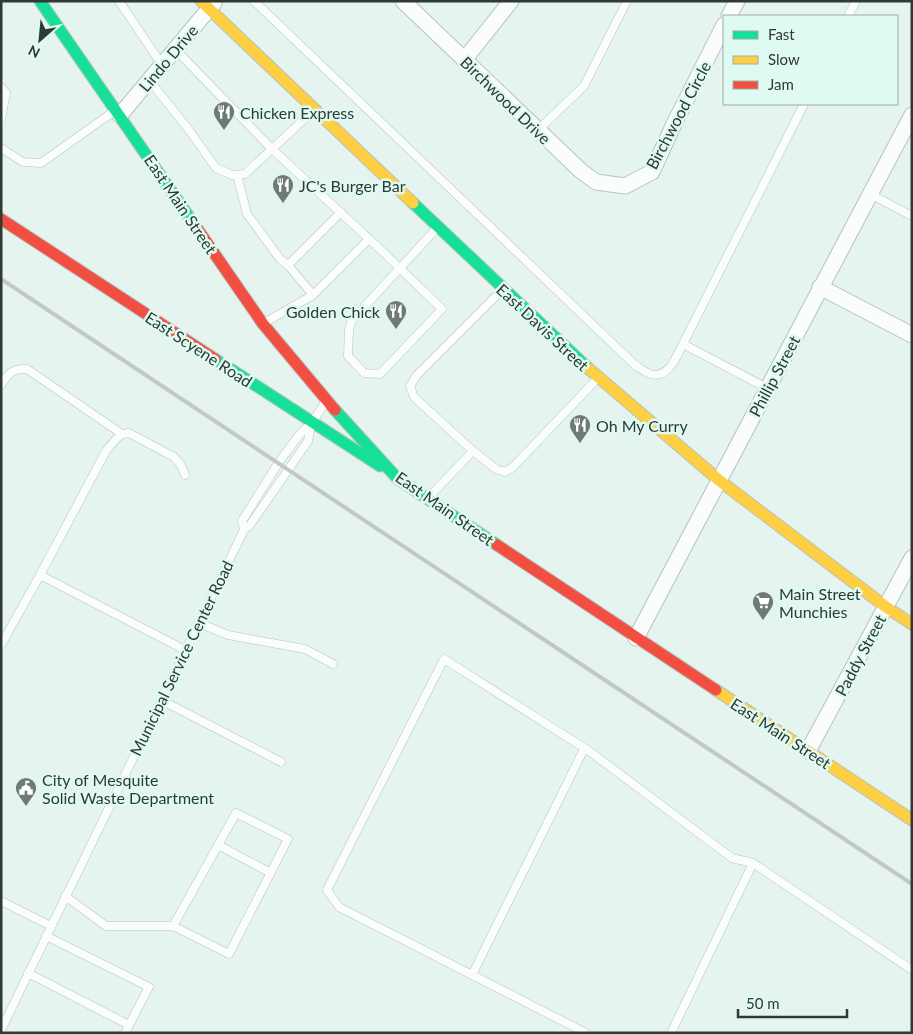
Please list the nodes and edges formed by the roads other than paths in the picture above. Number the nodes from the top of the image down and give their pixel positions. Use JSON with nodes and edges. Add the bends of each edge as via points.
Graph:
{"nodes":[{"id":1,"x":40,"y":1,"type":"edge"},
{"id":2,"x":119,"y":1,"type":"edge"},
{"id":3,"x":254,"y":1,"type":"edge"},
{"id":4,"x":511,"y":1,"type":"edge"},
{"id":5,"x":627,"y":1,"type":"edge"},
{"id":6,"x":736,"y":1,"type":"edge"},
{"id":7,"x":856,"y":1,"type":"edge"},
{"id":8,"x":404,"y":2,"type":"edge"},
{"id":9,"x":208,"y":4,"type":"edge"},
{"id":10,"x":729,"y":15,"type":"edge"},
{"id":11,"x":849,"y":15,"type":"edge"},
{"id":12,"x":723,"y":28,"type":"edge"},
{"id":13,"x":175,"y":49,"type":"junction"},
{"id":14,"x":464,"y":60,"type":"junction"},
{"id":15,"x":162,"y":65,"type":"junction"},
{"id":16,"x":149,"y":80,"type":"junction"},
{"id":17,"x":1,"y":87,"type":"edge"},
{"id":18,"x":803,"y":105,"type":"edge"},
{"id":19,"x":314,"y":110,"type":"junction"},
{"id":20,"x":118,"y":112,"type":"junction"},
{"id":21,"x":912,"y":115,"type":"edge"},
{"id":22,"x":1,"y":119,"type":"edge"},
{"id":23,"x":538,"y":130,"type":"junction"},
{"id":24,"x":1,"y":148,"type":"edge"},
{"id":25,"x":272,"y":149,"type":"junction"},
{"id":26,"x":237,"y":175,"type":"junction"},
{"id":27,"x":616,"y":184,"type":"joint"},
{"id":28,"x":870,"y":194,"type":"junction"},
{"id":29,"x":341,"y":212,"type":"junction"},
{"id":30,"x":912,"y":216,"type":"edge"},
{"id":31,"x":1,"y":219,"type":"edge"},
{"id":32,"x":437,"y":227,"type":"junction"},
{"id":33,"x":369,"y":239,"type":"junction"},
{"id":34,"x":288,"y":265,"type":"junction"},
{"id":35,"x":399,"y":267,"type":"junction"},
{"id":36,"x":820,"y":287,"type":"junction"},
{"id":37,"x":503,"y":289,"type":"junction"},
{"id":38,"x":313,"y":295,"type":"junction"},
{"id":39,"x":263,"y":324,"type":"junction"},
{"id":40,"x":912,"y":335,"type":"edge"},
{"id":41,"x":683,"y":344,"type":"junction"},
{"id":42,"x":598,"y":378,"type":"junction"},
{"id":43,"x":1,"y":385,"type":"edge"},
{"id":44,"x":767,"y":388,"type":"junction"},
{"id":45,"x":326,"y":401,"type":"junction"},
{"id":46,"x":312,"y":423,"type":"junction"},
{"id":47,"x":122,"y":434,"type":"junction"},
{"id":48,"x":473,"y":451,"type":"junction"},
{"id":49,"x":185,"y":475,"type":"dead end"},
{"id":50,"x":398,"y":479,"type":"junction"},
{"id":51,"x":720,"y":481,"type":"junction"},
{"id":52,"x":428,"y":498,"type":"junction"},
{"id":53,"x":244,"y":530,"type":"junction"},
{"id":54,"x":912,"y":558,"type":"edge"},
{"id":55,"x":40,"y":575,"type":"junction"},
{"id":56,"x":886,"y":607,"type":"junction"},
{"id":57,"x":199,"y":623,"type":"junction"},
{"id":58,"x":912,"y":624,"type":"edge"},
{"id":59,"x":636,"y":638,"type":"junction"},
{"id":60,"x":1,"y":645,"type":"edge"},
{"id":61,"x":186,"y":650,"type":"junction"},
{"id":62,"x":333,"y":664,"type":"dead end"},
{"id":63,"x":161,"y":700,"type":"junction"},
{"id":64,"x":584,"y":748,"type":"junction"},
{"id":65,"x":808,"y":751,"type":"junction"},
{"id":66,"x":280,"y":762,"type":"dead end"},
{"id":67,"x":912,"y":820,"type":"edge"},
{"id":68,"x":218,"y":845,"type":"junction"},
{"id":69,"x":753,"y":863,"type":"junction"},
{"id":70,"x":271,"y":873,"type":"junction"},
{"id":71,"x":65,"y":896,"type":"junction"},
{"id":72,"x":1,"y":901,"type":"edge"},
{"id":73,"x":51,"y":926,"type":"junction"},
{"id":74,"x":173,"y":926,"type":"junction"},
{"id":75,"x":46,"y":936,"type":"junction"},
{"id":76,"x":912,"y":970,"type":"edge"},
{"id":77,"x":28,"y":973,"type":"junction"},
{"id":78,"x":472,"y":975,"type":"junction"},
{"id":79,"x":127,"y":1029,"type":"edge"},
{"id":80,"x":1,"y":1030,"type":"edge"},
{"id":81,"x":586,"y":1033,"type":"edge"},
{"id":82,"x":671,"y":1033,"type":"edge"}],
"edges":[{"from":1,"to":20,"type":"main road","name":"East Main Street"},
{"from":2,"to":15,"type":"lane"},
{"from":3,"to":41,"type":"lane","via":[[635,365],[650,374],[661,374],[670,367]]},
{"from":4,"to":14,"type":"street"},
{"from":5,"to":23,"type":"lane","via":[[584,86]]},
{"from":6,"to":10,"type":"street"},
{"from":7,"to":11,"type":"lane"},
{"from":8,"to":14,"type":"street","name":"Birchwood Drive"},
{"from":9,"to":13,"type":"street","name":"Lindo Drive"},
{"from":9,"to":19,"type":"main road","name":"East Davis Street"},
{"from":12,"to":27,"type":"street","name":"Birchwood Circle","via":[[652,172],[625,186]]},
{"from":13,"to":15,"type":"street","name":"Lindo Drive"},
{"from":13,"to":25,"type":"lane"},
{"from":14,"to":23,"type":"street","name":"Birchwood Drive"},
{"from":15,"to":16,"type":"street","name":"Lindo Drive"},
{"from":16,"to":20,"type":"street","name":"Lindo Drive"},
{"from":16,"to":26,"type":"lane","via":[[216,168]]},
{"from":17,"to":22,"type":"lane","via":[[6,93]]},
{"from":18,"to":41,"type":"lane"},
{"from":19,"to":25,"type":"lane"},
{"from":19,"to":32,"type":"main road","name":"East Davis Street"},
{"from":20,"to":24,"type":"lane","via":[[41,163],[22,162]]},
{"from":20,"to":39,"type":"main road","name":"East Main Street"},
{"from":21,"to":28,"type":"street","name":"Phillip Street"},
{"from":23,"to":27,"type":"street","name":"Birchwood Drive","via":[[596,182]]},
{"from":25,"to":26,"type":"lane","via":[[245,174]]},
{"from":25,"to":29,"type":"lane"},
{"from":26,"to":34,"type":"lane","via":[[247,214]]},
{"from":28,"to":30,"type":"lane"},
{"from":28,"to":36,"type":"street","name":"Phillip Street"},
{"from":29,"to":33,"type":"lane"},
{"from":29,"to":34,"type":"lane"},
{"from":31,"to":46,"type":"main road","name":"East Scyene Road"},
{"from":32,"to":35,"type":"lane"},
{"from":32,"to":37,"type":"main road","name":"East Davis Street"},
{"from":33,"to":35,"type":"lane"},
{"from":33,"to":38,"type":"lane"},
{"from":34,"to":38,"type":"lane"},
{"from":35,"to":35,"type":"lane","via":[[352,320],[348,356],[364,373],[380,374],[442,309]]},
{"from":36,"to":40,"type":"street"},
{"from":36,"to":44,"type":"street","name":"Phillip Street"},
{"from":37,"to":42,"type":"main road","name":"East Davis Street"},
{"from":37,"to":48,"type":"lane","via":[[417,375],[410,386],[414,397]]},
{"from":38,"to":39,"type":"lane"},
{"from":39,"to":45,"type":"main road","name":"East Main Street"},
{"from":41,"to":44,"type":"lane"},
{"from":42,"to":48,"type":"lane","via":[[505,472]]},
{"from":42,"to":51,"type":"main road","name":"East Davis Street"},
{"from":43,"to":47,"type":"lane","via":[[17,368],[27,369]]},
{"from":44,"to":51,"type":"street","name":"Phillip Street"},
{"from":45,"to":46,"type":"lane","name":"Municipal Service Center Road"},
{"from":45,"to":50,"type":"main road","name":"East Main Street"},
{"from":46,"to":50,"type":"main road","name":"East Scyene Road"},
{"from":46,"to":53,"type":"lane","name":"Municipal Service Center Road","via":[[308,441]]},
{"from":46,"to":53,"type":"lane","name":"Municipal Service Center Road","via":[[299,435],[268,479],[242,521]]},
{"from":47,"to":49,"type":"lane","via":[[129,433],[174,457]]},
{"from":47,"to":55,"type":"lane","via":[[106,451]]},
{"from":48,"to":52,"type":"lane"},
{"from":50,"to":52,"type":"main road","name":"East Main Street"},
{"from":51,"to":56,"type":"main road","name":"East Davis Street"},
{"from":51,"to":59,"type":"street","name":"Phillip Street"},
{"from":52,"to":59,"type":"main road","name":"East Main Street"},
{"from":53,"to":57,"type":"lane","name":"Municipal Service Center Road"},
{"from":54,"to":56,"type":"street","name":"Paddy Street"},
{"from":55,"to":60,"type":"lane"},
{"from":55,"to":61,"type":"lane"},
{"from":56,"to":58,"type":"main road","name":"East Davis Street"},
{"from":56,"to":65,"type":"street","name":"Paddy Street"},
{"from":57,"to":61,"type":"lane","name":"Municipal Service Center Road"},
{"from":57,"to":62,"type":"lane","via":[[228,635],[304,650]]},
{"from":59,"to":65,"type":"main road","name":"East Main Street"},
{"from":61,"to":63,"type":"lane","name":"Municipal Service Center Road"},
{"from":63,"to":66,"type":"lane"},
{"from":63,"to":71,"type":"lane","name":"Municipal Service Center Road"},
{"from":64,"to":69,"type":"lane","via":[[732,858]]},
{"from":64,"to":78,"type":"lane"},
{"from":64,"to":78,"type":"lane","via":[[444,659],[327,890],[339,907]]},
{"from":65,"to":67,"type":"main road","name":"East Main Street"},
{"from":68,"to":70,"type":"lane"},
{"from":68,"to":70,"type":"lane","via":[[236,813],[288,839]]},
{"from":68,"to":74,"type":"lane"},
{"from":69,"to":76,"type":"lane"},
{"from":69,"to":82,"type":"lane"},
{"from":70,"to":74,"type":"lane","via":[[229,954]]},
{"from":71,"to":73,"type":"lane","name":"Municipal Service Center Road"},
{"from":71,"to":74,"type":"lane","via":[[106,926]]},
{"from":72,"to":73,"type":"lane"},
{"from":73,"to":75,"type":"lane","name":"Municipal Service Center Road"},
{"from":75,"to":77,"type":"lane","name":"Municipal Service Center Road"},
{"from":75,"to":79,"type":"lane","via":[[149,987]]},
{"from":77,"to":79,"type":"lane"},
{"from":77,"to":80,"type":"lane","name":"Municipal Service Center Road"},
{"from":78,"to":81,"type":"lane"}]}
